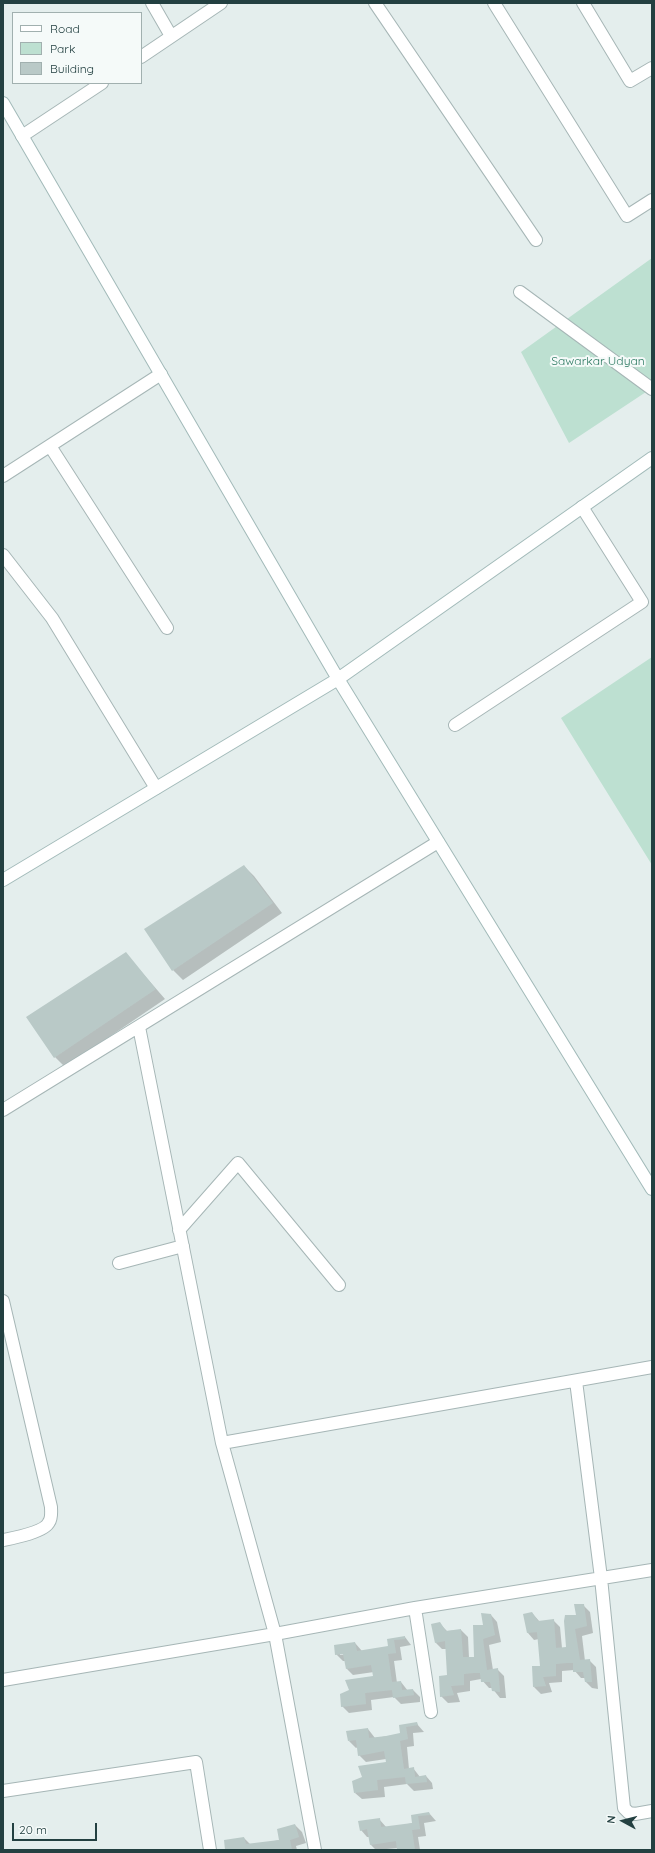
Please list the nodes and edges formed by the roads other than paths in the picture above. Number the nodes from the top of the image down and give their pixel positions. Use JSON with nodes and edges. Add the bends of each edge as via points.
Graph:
{"nodes":[{"id":1,"x":152,"y":3,"type":"edge"},
{"id":2,"x":221,"y":3,"type":"edge"},
{"id":3,"x":375,"y":3,"type":"edge"},
{"id":4,"x":494,"y":3,"type":"edge"},
{"id":5,"x":583,"y":3,"type":"edge"},
{"id":6,"x":171,"y":36,"type":"junction"},
{"id":7,"x":142,"y":56,"type":"edge"},
{"id":8,"x":652,"y":68,"type":"edge"},
{"id":9,"x":100,"y":84,"type":"edge"},
{"id":10,"x":3,"y":103,"type":"edge"},
{"id":11,"x":22,"y":136,"type":"junction"},
{"id":12,"x":652,"y":200,"type":"edge"},
{"id":13,"x":536,"y":240,"type":"dead end"},
{"id":14,"x":520,"y":292,"type":"dead end"},
{"id":15,"x":161,"y":374,"type":"junction"},
{"id":16,"x":652,"y":389,"type":"edge"},
{"id":17,"x":50,"y":446,"type":"junction"},
{"id":18,"x":652,"y":458,"type":"edge"},
{"id":19,"x":3,"y":476,"type":"edge"},
{"id":20,"x":582,"y":507,"type":"junction"},
{"id":21,"x":3,"y":555,"type":"edge"},
{"id":22,"x":167,"y":628,"type":"dead end"},
{"id":23,"x":338,"y":679,"type":"junction"},
{"id":24,"x":456,"y":725,"type":"dead end"},
{"id":25,"x":156,"y":788,"type":"junction"},
{"id":26,"x":438,"y":842,"type":"junction"},
{"id":27,"x":3,"y":880,"type":"edge"},
{"id":28,"x":139,"y":1027,"type":"junction"},
{"id":29,"x":3,"y":1110,"type":"edge"},
{"id":30,"x":652,"y":1189,"type":"edge"},
{"id":31,"x":179,"y":1230,"type":"junction"},
{"id":32,"x":183,"y":1246,"type":"junction"},
{"id":33,"x":119,"y":1263,"type":"dead end"},
{"id":34,"x":339,"y":1285,"type":"dead end"},
{"id":35,"x":3,"y":1301,"type":"edge"},
{"id":36,"x":652,"y":1367,"type":"edge"},
{"id":37,"x":576,"y":1381,"type":"junction"},
{"id":38,"x":222,"y":1443,"type":"junction"},
{"id":39,"x":3,"y":1540,"type":"edge"},
{"id":40,"x":652,"y":1570,"type":"edge"},
{"id":41,"x":600,"y":1578,"type":"junction"},
{"id":42,"x":415,"y":1608,"type":"junction"},
{"id":43,"x":275,"y":1634,"type":"junction"},
{"id":44,"x":3,"y":1680,"type":"edge"},
{"id":45,"x":431,"y":1712,"type":"dead end"},
{"id":46,"x":3,"y":1791,"type":"edge"},
{"id":47,"x":652,"y":1811,"type":"edge"},
{"id":48,"x":210,"y":1850,"type":"edge"},
{"id":49,"x":315,"y":1850,"type":"edge"}],
"edges":[{"from":1,"to":6,"type":"street"},
{"from":2,"to":6,"type":"street"},
{"from":3,"to":13,"type":"street"},
{"from":4,"to":12,"type":"street","via":[[627,216]]},
{"from":5,"to":8,"type":"street","via":[[630,81]]},
{"from":6,"to":7,"type":"street"},
{"from":9,"to":11,"type":"street"},
{"from":10,"to":11,"type":"street"},
{"from":11,"to":15,"type":"street"},
{"from":14,"to":16,"type":"street"},
{"from":15,"to":17,"type":"street"},
{"from":15,"to":23,"type":"street"},
{"from":17,"to":19,"type":"street"},
{"from":17,"to":22,"type":"street"},
{"from":18,"to":20,"type":"street"},
{"from":20,"to":23,"type":"street"},
{"from":20,"to":24,"type":"street","via":[[642,602]]},
{"from":21,"to":25,"type":"street","via":[[52,618]]},
{"from":23,"to":25,"type":"street"},
{"from":23,"to":26,"type":"street"},
{"from":25,"to":27,"type":"street"},
{"from":26,"to":28,"type":"street"},
{"from":26,"to":30,"type":"street"},
{"from":28,"to":29,"type":"street"},
{"from":28,"to":31,"type":"street"},
{"from":31,"to":32,"type":"street"},
{"from":31,"to":34,"type":"street","via":[[238,1163]]},
{"from":32,"to":33,"type":"street"},
{"from":32,"to":38,"type":"street"},
{"from":35,"to":39,"type":"street","via":[[52,1515],[49,1524],[42,1528]]},
{"from":36,"to":37,"type":"street"},
{"from":37,"to":38,"type":"street"},
{"from":37,"to":41,"type":"street"},
{"from":38,"to":43,"type":"street"},
{"from":40,"to":41,"type":"street"},
{"from":41,"to":42,"type":"street"},
{"from":41,"to":47,"type":"street","via":[[624,1808],[635,1814]]},
{"from":42,"to":43,"type":"street"},
{"from":42,"to":45,"type":"street"},
{"from":43,"to":44,"type":"street"},
{"from":43,"to":49,"type":"street"},
{"from":46,"to":48,"type":"street","via":[[196,1762]]}]}
